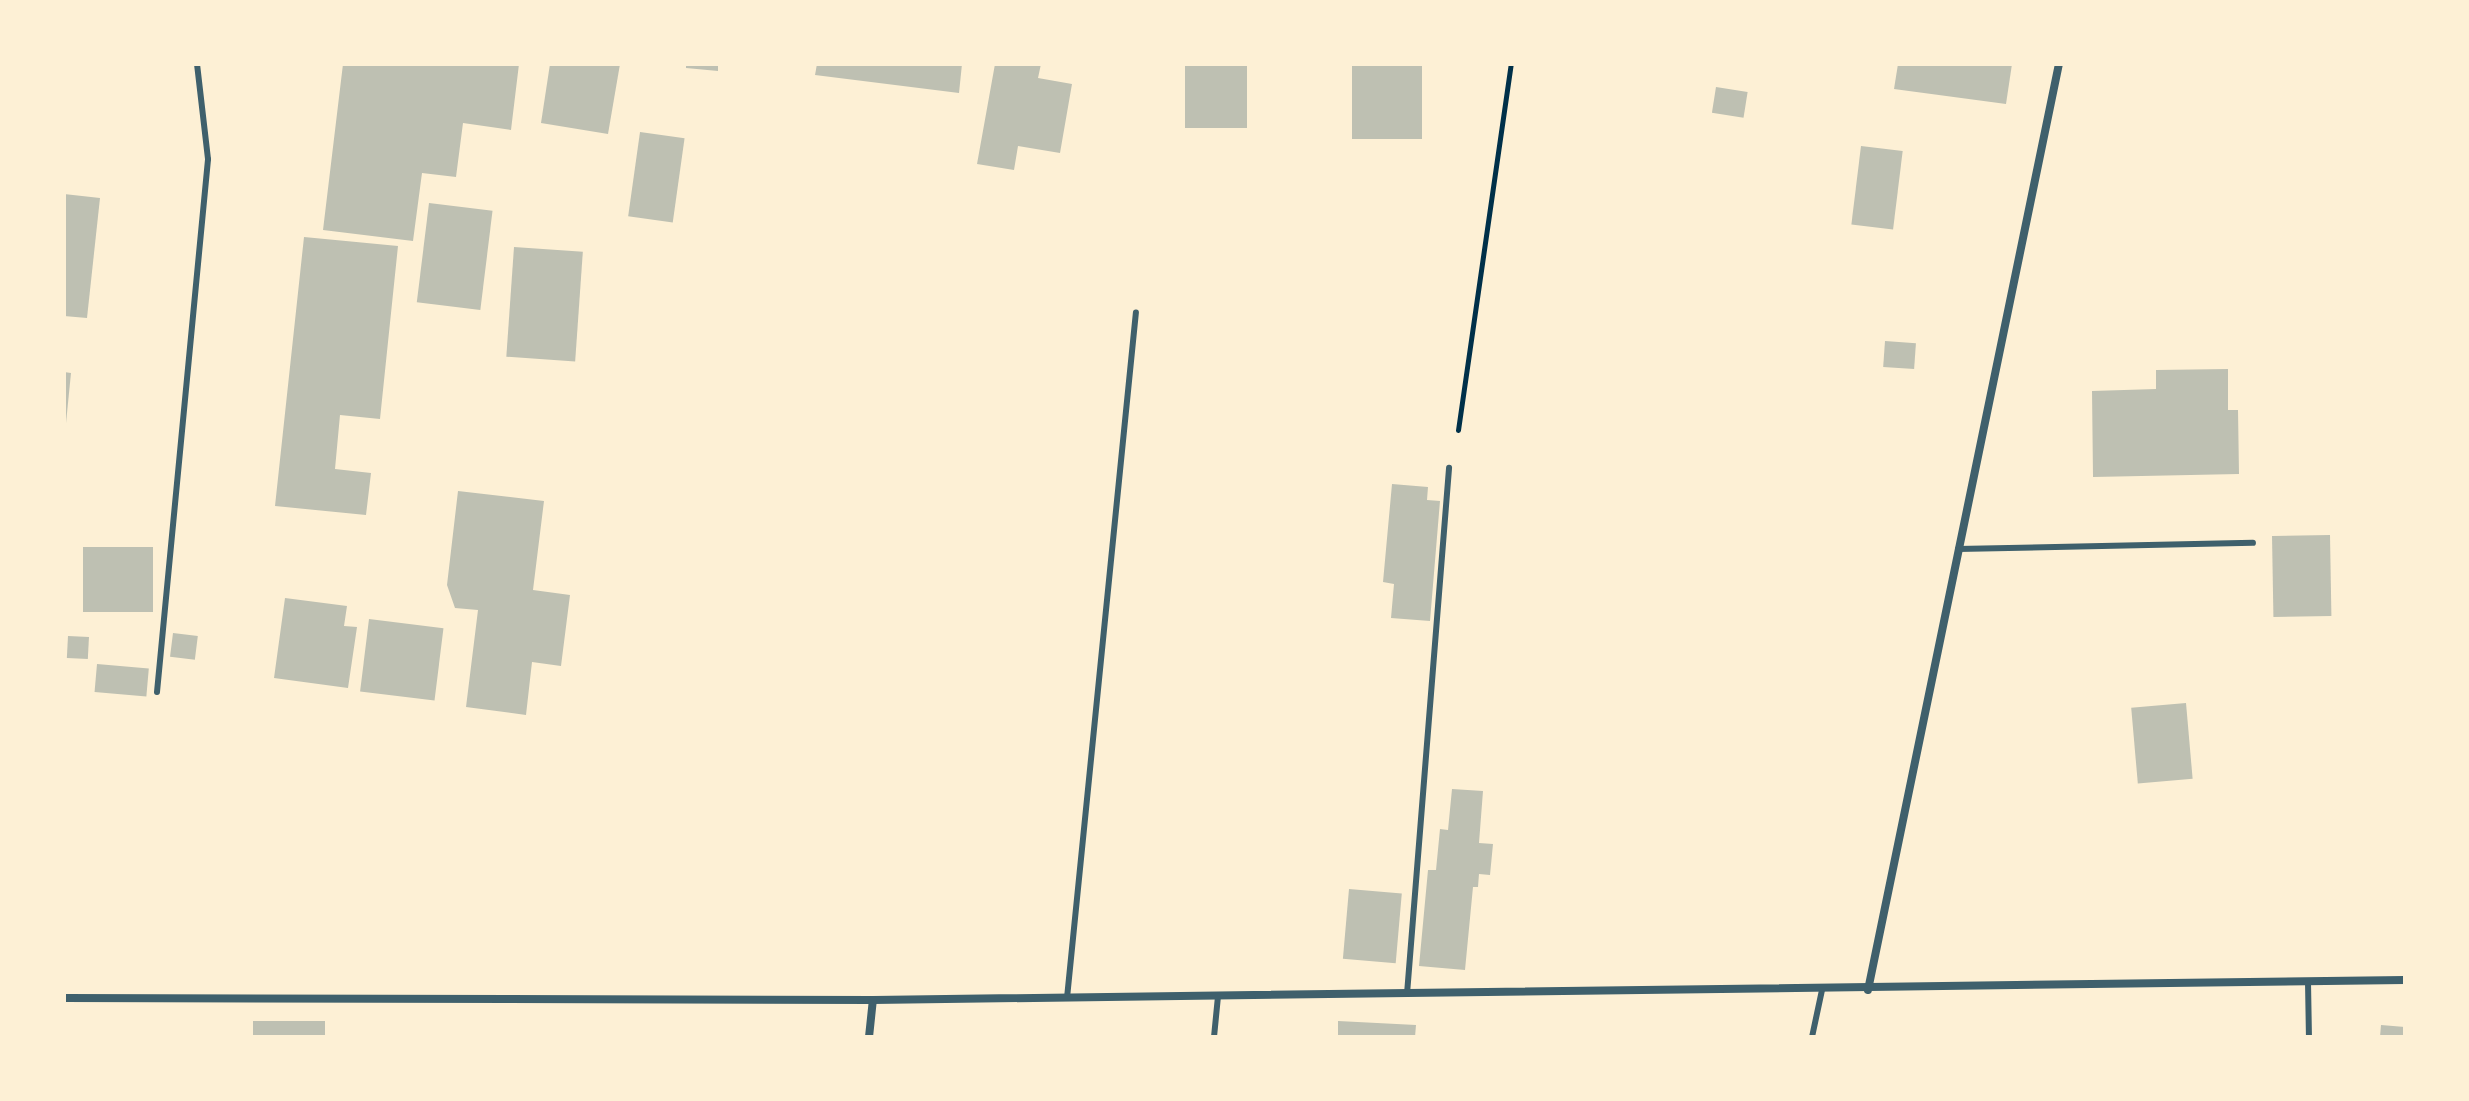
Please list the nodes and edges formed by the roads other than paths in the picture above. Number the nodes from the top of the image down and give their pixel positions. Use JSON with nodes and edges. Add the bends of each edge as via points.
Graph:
{"nodes":[{"id":1,"x":197,"y":64,"type":"edge"},
{"id":2,"x":2059,"y":64,"type":"edge"},
{"id":3,"x":1136,"y":312,"type":"dead end"},
{"id":4,"x":1449,"y":468,"type":"dead end"},
{"id":5,"x":2253,"y":543,"type":"dead end"},
{"id":6,"x":1958,"y":549,"type":"junction"},
{"id":7,"x":157,"y":692,"type":"dead end"},
{"id":8,"x":2405,"y":980,"type":"edge"},
{"id":9,"x":2308,"y":982,"type":"junction"},
{"id":10,"x":1822,"y":990,"type":"junction"},
{"id":11,"x":1868,"y":990,"type":"junction"},
{"id":12,"x":1407,"y":994,"type":"junction"},
{"id":13,"x":1218,"y":996,"type":"junction"},
{"id":14,"x":64,"y":998,"type":"edge"},
{"id":15,"x":1067,"y":998,"type":"junction"},
{"id":16,"x":873,"y":1000,"type":"junction"},
{"id":17,"x":869,"y":1037,"type":"edge"},
{"id":18,"x":1214,"y":1037,"type":"edge"},
{"id":19,"x":1812,"y":1037,"type":"edge"},
{"id":20,"x":2309,"y":1037,"type":"edge"}],
"edges":[{"from":1,"to":7,"type":"lane","via":[[208,159]]},
{"from":2,"to":6,"type":"street"},
{"from":3,"to":15,"type":"lane"},
{"from":4,"to":12,"type":"lane"},
{"from":5,"to":6,"type":"lane"},
{"from":6,"to":11,"type":"street"},
{"from":8,"to":9,"type":"street"},
{"from":9,"to":11,"type":"street"},
{"from":9,"to":20,"type":"lane"},
{"from":10,"to":11,"type":"street"},
{"from":10,"to":12,"type":"street"},
{"from":10,"to":19,"type":"lane"},
{"from":12,"to":13,"type":"street"},
{"from":13,"to":15,"type":"street"},
{"from":13,"to":18,"type":"lane"},
{"from":14,"to":16,"type":"street"},
{"from":15,"to":16,"type":"street"},
{"from":16,"to":17,"type":"street"}]}
